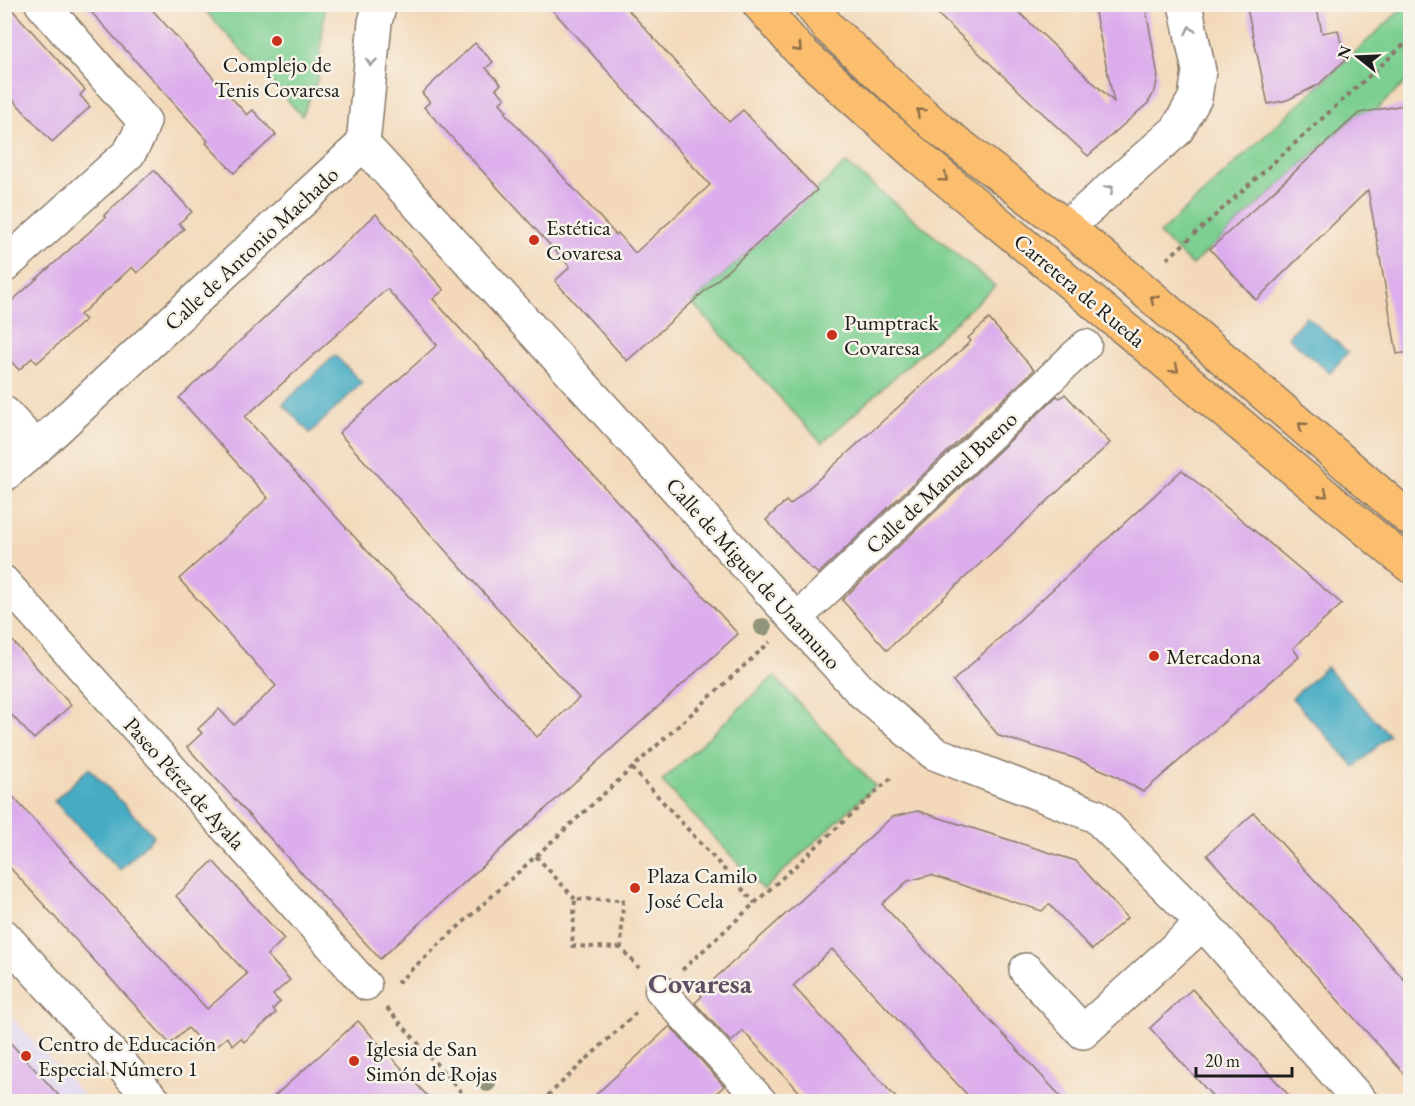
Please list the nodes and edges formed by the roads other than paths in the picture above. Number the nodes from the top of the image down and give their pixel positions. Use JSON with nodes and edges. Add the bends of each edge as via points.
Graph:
{"nodes":[{"id":1,"x":42,"y":4,"type":"edge"},
{"id":2,"x":380,"y":4,"type":"edge"},
{"id":3,"x":759,"y":4,"type":"edge"},
{"id":4,"x":810,"y":4,"type":"edge"},
{"id":5,"x":1185,"y":4,"type":"edge"},
{"id":6,"x":363,"y":144,"type":"junction"},
{"id":7,"x":1066,"y":227,"type":"junction"},
{"id":8,"x":4,"y":266,"type":"edge"},
{"id":9,"x":1086,"y":345,"type":"dead end"},
{"id":10,"x":4,"y":413,"type":"edge"},
{"id":11,"x":36,"y":448,"type":"junction"},
{"id":12,"x":4,"y":475,"type":"edge"},
{"id":13,"x":1410,"y":519,"type":"edge"},
{"id":14,"x":1410,"y":566,"type":"edge"},
{"id":15,"x":4,"y":581,"type":"edge"},
{"id":16,"x":796,"y":619,"type":"junction"},
{"id":17,"x":1203,"y":923,"type":"junction"},
{"id":18,"x":4,"y":936,"type":"edge"},
{"id":19,"x":1026,"y":970,"type":"dead end"},
{"id":20,"x":660,"y":990,"type":"road end"},
{"id":21,"x":373,"y":992,"type":"road end"},
{"id":22,"x":155,"y":1101,"type":"edge"},
{"id":23,"x":762,"y":1101,"type":"edge"},
{"id":24,"x":1361,"y":1101,"type":"edge"}],
"edges":[{"from":1,"to":8,"type":"street","via":[[144,121],[129,153]]},
{"from":2,"to":6,"type":"street","one_way":true},
{"from":3,"to":14,"type":"main road","name":"Carretera de Rueda","one_way":true,"via":[[799,50],[919,157]]},
{"from":7,"to":4,"type":"main road","name":"Carretera de Rueda","one_way":true,"via":[[939,129],[828,27]]},
{"from":7,"to":5,"type":"street","one_way":true,"via":[[1177,130],[1195,98],[1199,71]]},
{"from":6,"to":11,"type":"street","name":"Calle de Antonio Machado"},
{"from":6,"to":16,"type":"street","name":"Calle de Miguel de Unamuno"},
{"from":13,"to":7,"type":"main road","name":"Carretera de Rueda","one_way":true},
{"from":9,"to":16,"type":"street","name":"Calle de Manuel Bueno"},
{"from":10,"to":11,"type":"street"},
{"from":11,"to":12,"type":"street","name":"Calle de Antonio Machado"},
{"from":15,"to":21,"type":"street","name":"Paseo Pérez de Ayala"},
{"from":16,"to":17,"type":"street","name":"Calle de Miguel de Unamuno","via":[[860,690],[934,753],[1096,816]]},
{"from":17,"to":19,"type":"street","via":[[1083,1032]]},
{"from":17,"to":24,"type":"street","name":"Calle de Miguel de Unamuno"},
{"from":18,"to":22,"type":"street"},
{"from":20,"to":23,"type":"street"}]}
